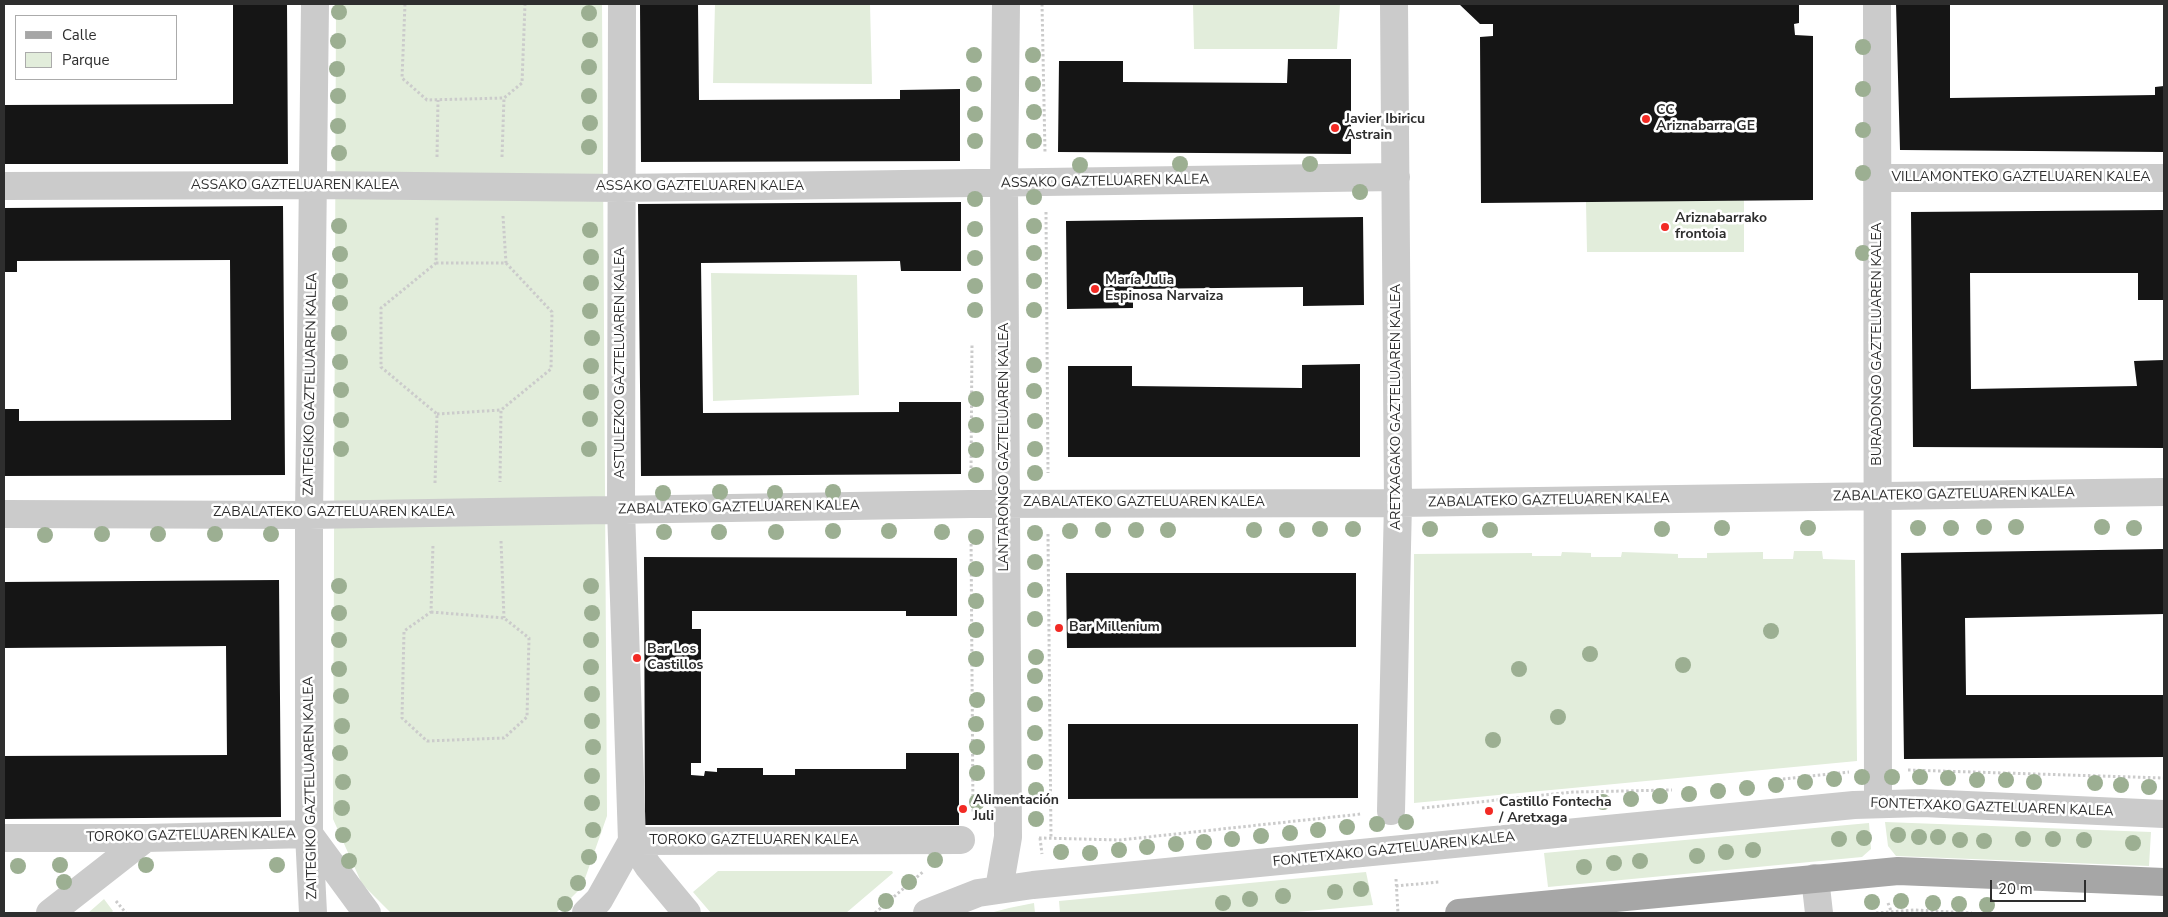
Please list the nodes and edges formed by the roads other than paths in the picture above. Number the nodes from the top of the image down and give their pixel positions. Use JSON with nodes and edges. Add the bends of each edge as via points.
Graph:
{"nodes":[{"id":1,"x":315,"y":4,"type":"edge"},
{"id":2,"x":622,"y":4,"type":"edge"},
{"id":3,"x":1006,"y":4,"type":"edge"},
{"id":4,"x":1394,"y":4,"type":"edge"},
{"id":5,"x":1878,"y":4,"type":"edge"},
{"id":6,"x":1396,"y":177,"type":"junction"},
{"id":7,"x":1878,"y":178,"type":"junction"},
{"id":8,"x":2164,"y":178,"type":"edge"},
{"id":9,"x":1004,"y":184,"type":"junction"},
{"id":10,"x":312,"y":185,"type":"junction"},
{"id":11,"x":4,"y":186,"type":"edge"},
{"id":12,"x":621,"y":188,"type":"junction"},
{"id":13,"x":2164,"y":492,"type":"edge"},
{"id":14,"x":1878,"y":496,"type":"junction"},
{"id":15,"x":1398,"y":503,"type":"junction"},
{"id":16,"x":1005,"y":504,"type":"junction"},
{"id":17,"x":620,"y":510,"type":"junction"},
{"id":18,"x":4,"y":514,"type":"edge"},
{"id":19,"x":309,"y":515,"type":"junction"},
{"id":20,"x":1878,"y":804,"type":"junction"},
{"id":21,"x":1391,"y":811,"type":"dead end"},
{"id":22,"x":2164,"y":814,"type":"edge"},
{"id":23,"x":967,"y":829,"type":"road end"},
{"id":24,"x":309,"y":834,"type":"junction"},
{"id":25,"x":4,"y":838,"type":"edge"},
{"id":26,"x":146,"y":838,"type":"junction"},
{"id":27,"x":632,"y":841,"type":"junction"},
{"id":28,"x":1815,"y":878,"type":"junction"},
{"id":29,"x":2164,"y":882,"type":"edge"},
{"id":30,"x":999,"y":889,"type":"junction"},
{"id":31,"x":934,"y":911,"type":"edge"},
{"id":32,"x":50,"y":913,"type":"edge"},
{"id":33,"x":314,"y":913,"type":"edge"},
{"id":34,"x":367,"y":913,"type":"edge"},
{"id":35,"x":586,"y":913,"type":"edge"},
{"id":36,"x":687,"y":913,"type":"edge"},
{"id":37,"x":1460,"y":913,"type":"edge"},
{"id":38,"x":1819,"y":913,"type":"edge"}],
"edges":[{"from":1,"to":10,"type":"street","name":"ZAITEGIKO GAZTELUAREN KALEA"},
{"from":2,"to":12,"type":"street","name":"ASTULEZKO GAZTELUAREN KALEA"},
{"from":3,"to":9,"type":"street","name":"LANTARONGO GAZTELUAREN KALEA"},
{"from":4,"to":6,"type":"street","name":"ARETXAGAKO GAZTELUAREN KALEA"},
{"from":5,"to":7,"type":"street","name":"BURADONGO GAZTELUAREN KALEA"},
{"from":6,"to":9,"type":"street","name":"ASSAKO GAZTELUAREN KALEA"},
{"from":6,"to":15,"type":"street","name":"ARETXAGAKO GAZTELUAREN KALEA"},
{"from":7,"to":8,"type":"street","name":"VILLAMONTEKO GAZTELUAREN KALEA"},
{"from":7,"to":14,"type":"street","name":"BURADONGO GAZTELUAREN KALEA"},
{"from":9,"to":12,"type":"street","name":"ASSAKO GAZTELUAREN KALEA"},
{"from":9,"to":16,"type":"street","name":"LANTARONGO GAZTELUAREN KALEA"},
{"from":10,"to":11,"type":"street","name":"ASSAKO GAZTELUAREN KALEA"},
{"from":10,"to":12,"type":"street","name":"ASSAKO GAZTELUAREN KALEA"},
{"from":10,"to":19,"type":"street","name":"ZAITEGIKO GAZTELUAREN KALEA"},
{"from":12,"to":17,"type":"street","name":"ASTULEZKO GAZTELUAREN KALEA"},
{"from":13,"to":14,"type":"street","name":"ZABALATEKO GAZTELUAREN KALEA"},
{"from":14,"to":15,"type":"street","name":"ZABALATEKO GAZTELUAREN KALEA"},
{"from":14,"to":20,"type":"street","name":"BURADONGO GAZTELUAREN KALEA"},
{"from":15,"to":16,"type":"street","name":"ZABALATEKO GAZTELUAREN KALEA"},
{"from":15,"to":21,"type":"street","name":"ARETXAGAKO GAZTELUAREN KALEA"},
{"from":16,"to":17,"type":"street","name":"ZABALATEKO GAZTELUAREN KALEA"},
{"from":16,"to":30,"type":"street","name":"LANTARONGO GAZTELUAREN KALEA","via":[[1008,837]]},
{"from":17,"to":19,"type":"street","name":"ZABALATEKO GAZTELUAREN KALEA"},
{"from":17,"to":27,"type":"street","name":"ASTULEZKO GAZTELUAREN KALEA"},
{"from":18,"to":19,"type":"street","name":"ZABALATEKO GAZTELUAREN KALEA"},
{"from":19,"to":24,"type":"street","name":"ZAITEGIKO GAZTELUAREN KALEA"},
{"from":20,"to":22,"type":"street","name":"FONTETXAKO GAZTELUAREN KALEA","via":[[1922,803]]},
{"from":20,"to":30,"type":"street","name":"FONTETXAKO GAZTELUAREN KALEA"},
{"from":23,"to":27,"type":"street","name":"TOROKO GAZTELUAREN KALEA"},
{"from":24,"to":26,"type":"street","name":"TOROKO GAZTELUAREN KALEA"},
{"from":24,"to":33,"type":"street","name":"ZAITEGIKO GAZTELUAREN KALEA"},
{"from":24,"to":34,"type":"street","name":"TOROKO GAZTELUAREN KALEA"},
{"from":25,"to":26,"type":"street","name":"TOROKO GAZTELUAREN KALEA"},
{"from":26,"to":32,"type":"street"},
{"from":27,"to":35,"type":"street","name":"TOROKO GAZTELUAREN KALEA","via":[[599,900]]},
{"from":27,"to":36,"type":"street"},
{"from":28,"to":29,"type":"main road","via":[[1898,871]]},
{"from":28,"to":37,"type":"main road"},
{"from":28,"to":38,"type":"street"},
{"from":30,"to":31,"type":"street","name":"FONTETXAKO GAZTELUAREN KALEA","via":[[962,898]]}]}
